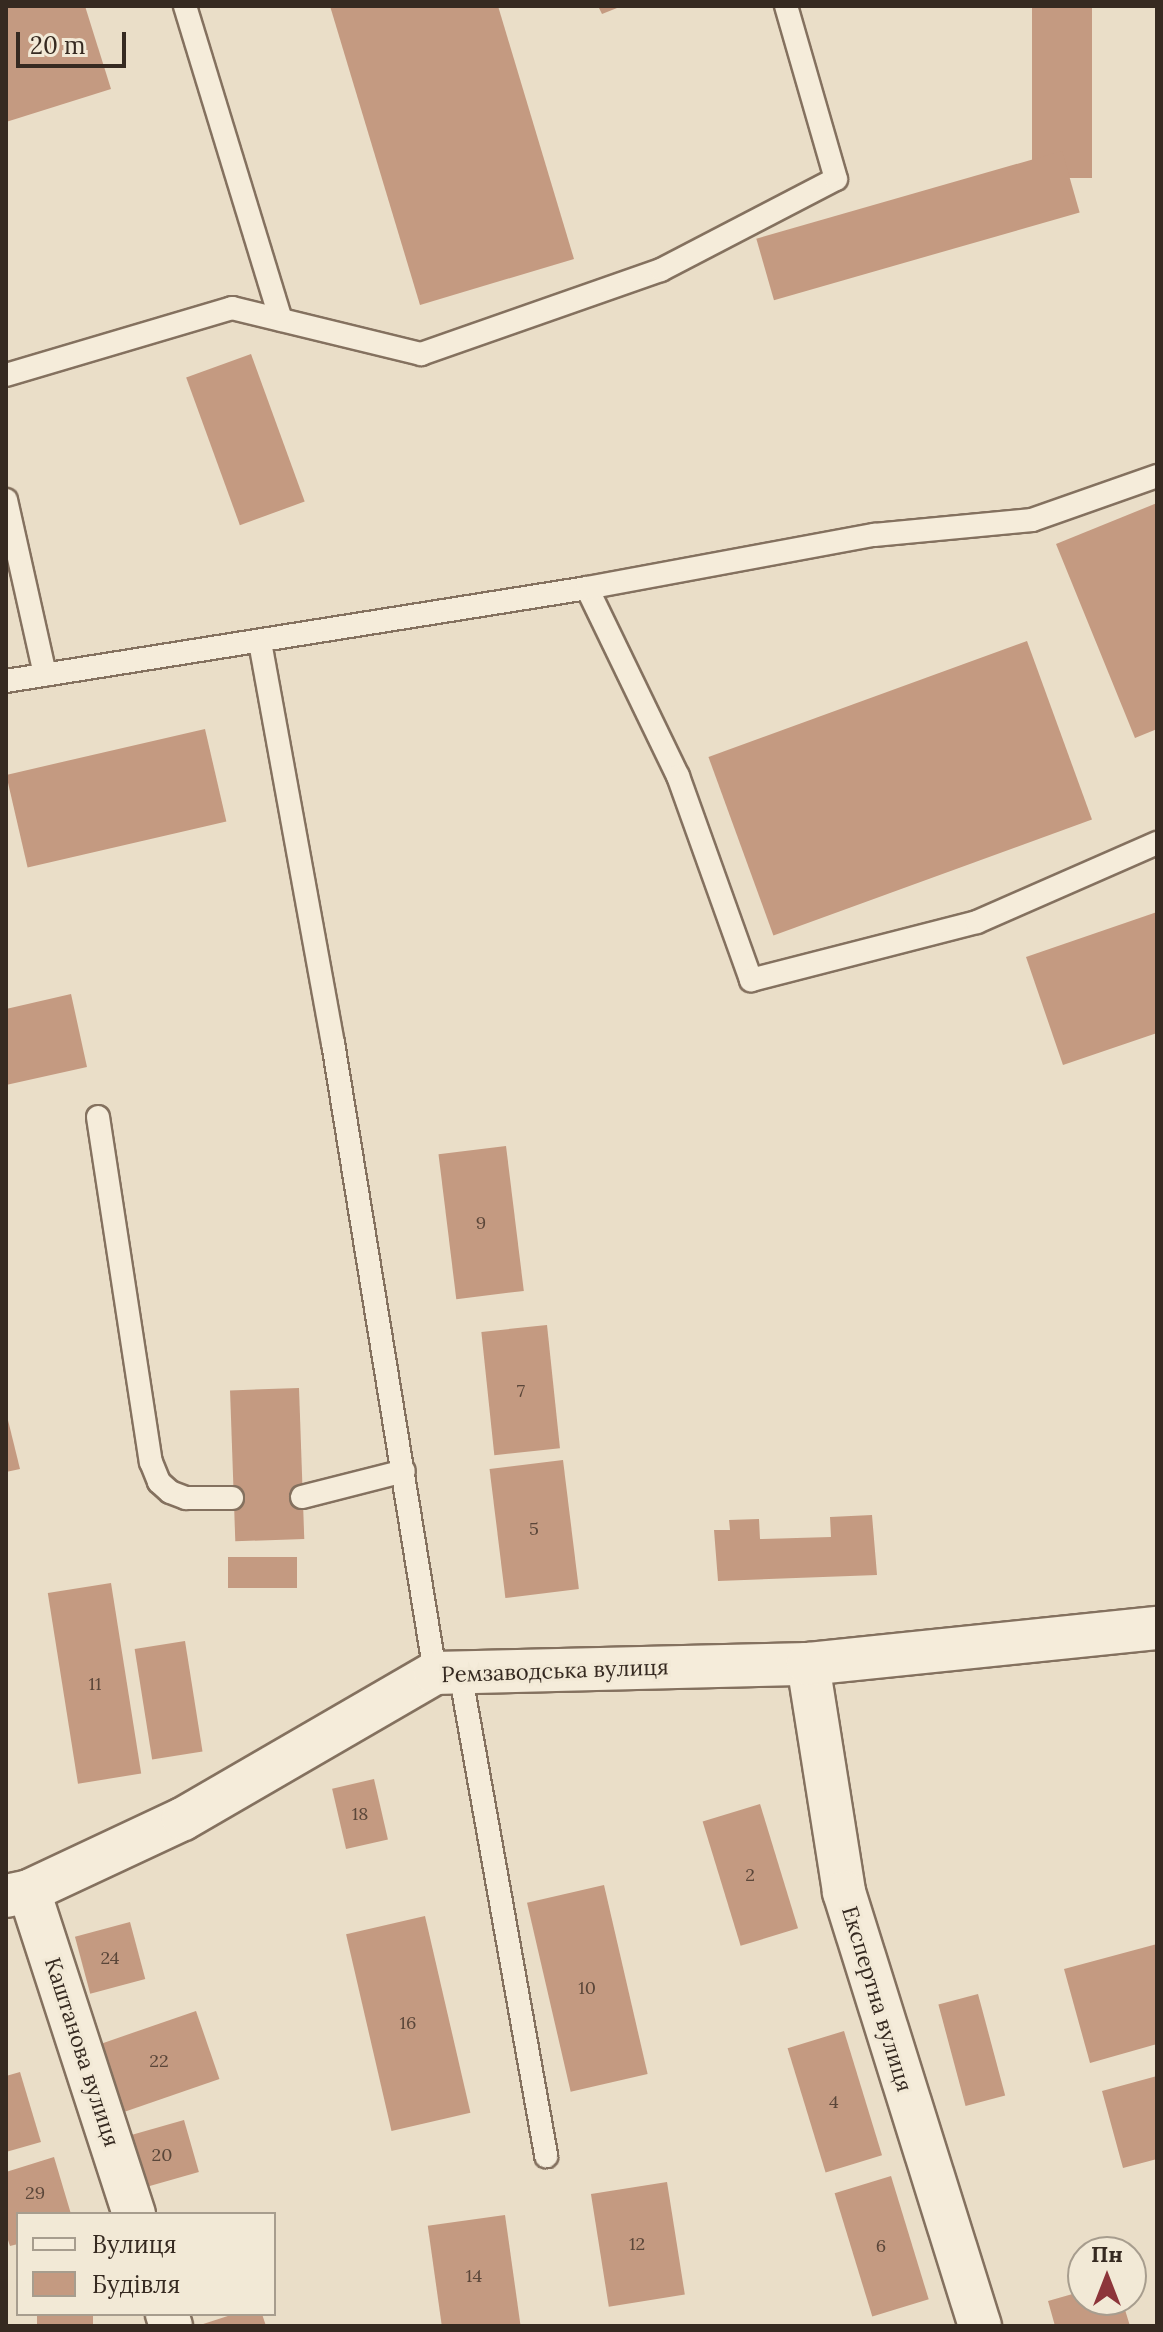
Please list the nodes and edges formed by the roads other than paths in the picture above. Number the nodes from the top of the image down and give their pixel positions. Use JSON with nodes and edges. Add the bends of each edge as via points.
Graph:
{"nodes":[{"id":1,"x":185,"y":6,"type":"edge"},
{"id":2,"x":786,"y":6,"type":"edge"},
{"id":3,"x":281,"y":320,"type":"junction"},
{"id":4,"x":6,"y":375,"type":"edge"},
{"id":5,"x":1157,"y":476,"type":"edge"},
{"id":6,"x":6,"y":500,"type":"edge"},
{"id":7,"x":587,"y":588,"type":"junction"},
{"id":8,"x":260,"y":642,"type":"junction"},
{"id":9,"x":45,"y":675,"type":"junction"},
{"id":10,"x":6,"y":681,"type":"edge"},
{"id":11,"x":1157,"y":843,"type":"edge"},
{"id":12,"x":98,"y":1117,"type":"dead end"},
{"id":13,"x":404,"y":1471,"type":"junction"},
{"id":14,"x":302,"y":1497,"type":"dead end"},
{"id":15,"x":232,"y":1498,"type":"dead end"},
{"id":16,"x":1157,"y":1628,"type":"edge"},
{"id":17,"x":808,"y":1664,"type":"junction"},
{"id":18,"x":448,"y":1672,"type":"junction"},
{"id":19,"x":18,"y":1893,"type":"edge"},
{"id":20,"x":546,"y":2156,"type":"dead end"},
{"id":21,"x":133,"y":2212,"type":"edge"},
{"id":22,"x":980,"y":2326,"type":"edge"}],
"edges":[{"from":1,"to":3,"type":"lane"},
{"from":2,"to":3,"type":"lane","via":[[836,179],[661,270],[421,354]]},
{"from":3,"to":4,"type":"lane","via":[[232,308]]},
{"from":5,"to":7,"type":"lane","via":[[1032,520],[874,535]]},
{"from":6,"to":9,"type":"lane"},
{"from":7,"to":8,"type":"lane"},
{"from":7,"to":11,"type":"lane","via":[[678,776],[751,980],[977,922]]},
{"from":8,"to":9,"type":"lane"},
{"from":8,"to":13,"type":"lane"},
{"from":9,"to":10,"type":"lane"},
{"from":12,"to":15,"type":"lane","via":[[151,1462],[170,1492],[186,1498]]},
{"from":13,"to":14,"type":"lane"},
{"from":13,"to":18,"type":"lane"},
{"from":16,"to":17,"type":"street","name":"Ремзаводська вулиця"},
{"from":17,"to":18,"type":"street","name":"Ремзаводська вулиця"},
{"from":17,"to":22,"type":"street","name":"Експертна вулиця","via":[[844,1892]]},
{"from":18,"to":19,"type":"street","name":"Ремзаводська вулиця","via":[[183,1819]]},
{"from":18,"to":20,"type":"lane"},
{"from":19,"to":21,"type":"street","name":"Каштанова вулиця"}]}
